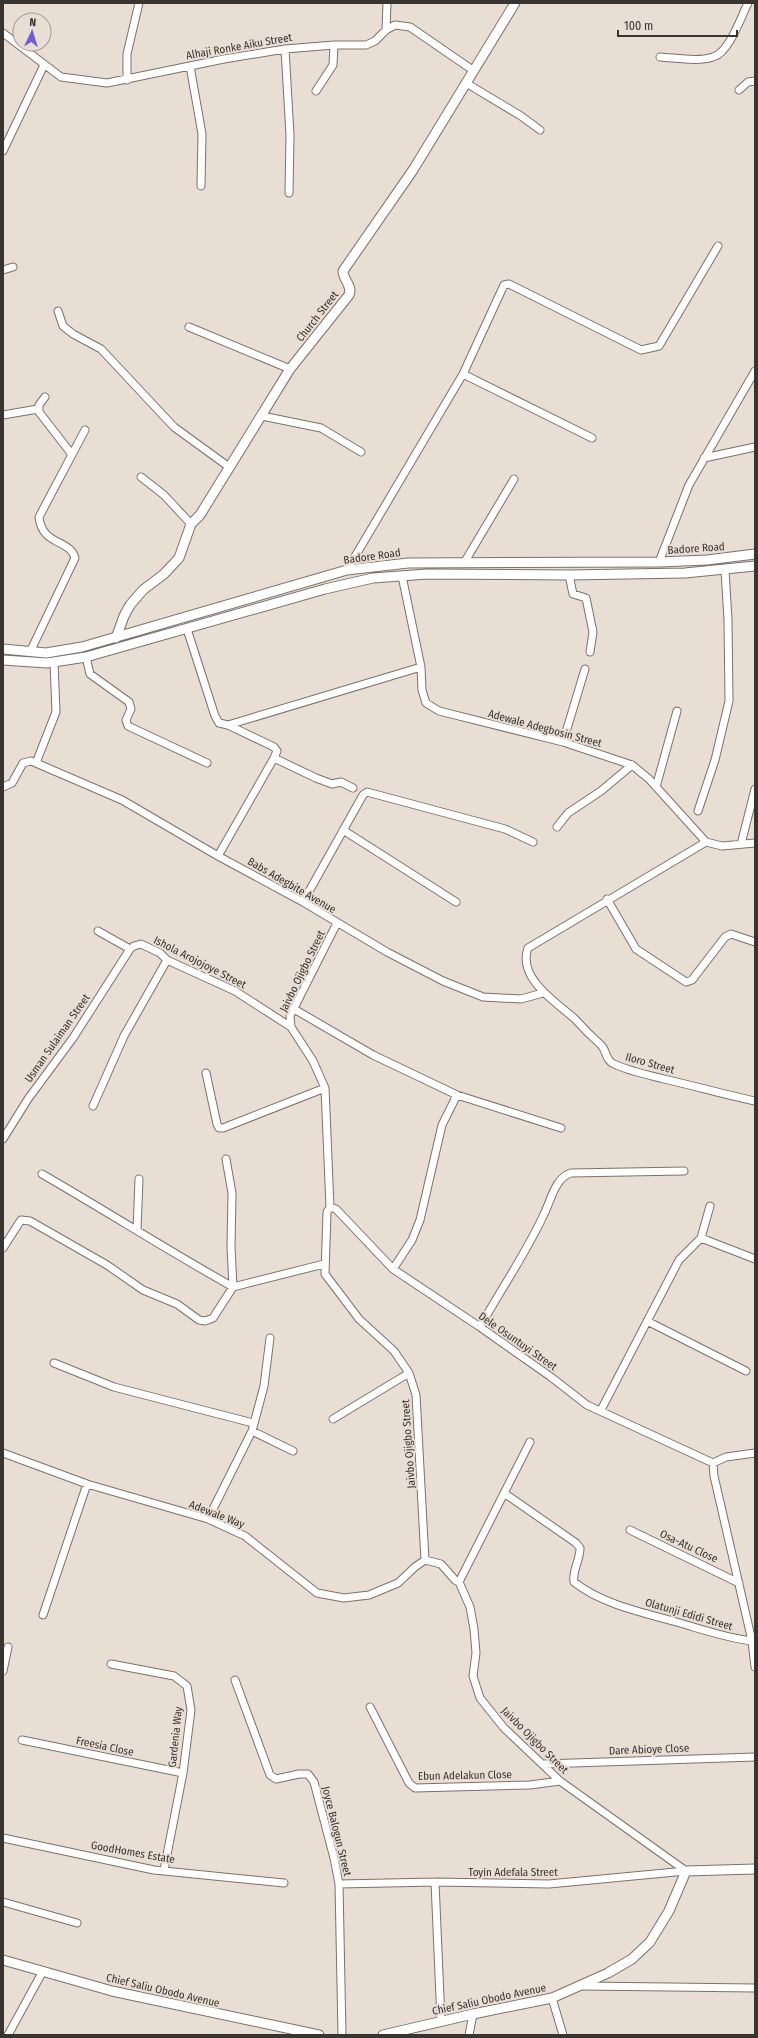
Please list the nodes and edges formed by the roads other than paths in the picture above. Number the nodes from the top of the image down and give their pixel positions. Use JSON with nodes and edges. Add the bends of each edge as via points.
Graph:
{"nodes":[{"id":1,"x":139,"y":3,"type":"edge"},
{"id":2,"x":387,"y":3,"type":"edge"},
{"id":3,"x":515,"y":3,"type":"edge"},
{"id":4,"x":748,"y":3,"type":"edge"},
{"id":5,"x":386,"y":30,"type":"junction"},
{"id":6,"x":3,"y":33,"type":"edge"},
{"id":7,"x":334,"y":45,"type":"junction"},
{"id":8,"x":284,"y":49,"type":"junction"},
{"id":9,"x":660,"y":57,"type":"dead end"},
{"id":10,"x":44,"y":65,"type":"junction"},
{"id":11,"x":190,"y":66,"type":"junction"},
{"id":12,"x":474,"y":71,"type":"junction"},
{"id":13,"x":127,"y":80,"type":"junction"},
{"id":14,"x":755,"y":81,"type":"edge"},
{"id":15,"x":466,"y":83,"type":"junction"},
{"id":16,"x":739,"y":90,"type":"dead end"},
{"id":17,"x":316,"y":91,"type":"dead end"},
{"id":18,"x":540,"y":130,"type":"dead end"},
{"id":19,"x":3,"y":151,"type":"edge"},
{"id":20,"x":201,"y":186,"type":"dead end"},
{"id":21,"x":289,"y":193,"type":"dead end"},
{"id":22,"x":718,"y":246,"type":"dead end"},
{"id":23,"x":12,"y":267,"type":"dead end"},
{"id":24,"x":3,"y":270,"type":"edge"},
{"id":25,"x":58,"y":311,"type":"dead end"},
{"id":26,"x":189,"y":327,"type":"dead end"},
{"id":27,"x":290,"y":369,"type":"junction"},
{"id":28,"x":755,"y":370,"type":"edge"},
{"id":29,"x":463,"y":374,"type":"junction"},
{"id":30,"x":44,"y":397,"type":"dead end"},
{"id":31,"x":38,"y":408,"type":"junction"},
{"id":32,"x":3,"y":415,"type":"edge"},
{"id":33,"x":262,"y":416,"type":"junction"},
{"id":34,"x":85,"y":430,"type":"dead end"},
{"id":35,"x":592,"y":438,"type":"dead end"},
{"id":36,"x":755,"y":447,"type":"edge"},
{"id":37,"x":361,"y":452,"type":"dead end"},
{"id":38,"x":71,"y":455,"type":"junction"},
{"id":39,"x":704,"y":458,"type":"junction"},
{"id":40,"x":229,"y":467,"type":"junction"},
{"id":41,"x":141,"y":476,"type":"dead end"},
{"id":42,"x":514,"y":479,"type":"dead end"},
{"id":43,"x":191,"y":524,"type":"junction"},
{"id":44,"x":755,"y":554,"type":"edge"},
{"id":45,"x":660,"y":562,"type":"junction"},
{"id":46,"x":464,"y":563,"type":"junction"},
{"id":47,"x":755,"y":566,"type":"edge"},
{"id":48,"x":346,"y":570,"type":"junction"},
{"id":49,"x":725,"y":570,"type":"junction"},
{"id":50,"x":569,"y":575,"type":"junction"},
{"id":51,"x":402,"y":576,"type":"junction"},
{"id":52,"x":187,"y":629,"type":"junction"},
{"id":53,"x":116,"y":638,"type":"junction"},
{"id":54,"x":3,"y":649,"type":"edge"},
{"id":55,"x":30,"y":652,"type":"junction"},
{"id":56,"x":590,"y":652,"type":"dead end"},
{"id":57,"x":86,"y":657,"type":"junction"},
{"id":58,"x":3,"y":660,"type":"edge"},
{"id":59,"x":54,"y":663,"type":"junction"},
{"id":60,"x":421,"y":667,"type":"junction"},
{"id":61,"x":585,"y":669,"type":"dead end"},
{"id":62,"x":677,"y":711,"type":"dead end"},
{"id":63,"x":228,"y":725,"type":"junction"},
{"id":64,"x":563,"y":742,"type":"junction"},
{"id":65,"x":274,"y":758,"type":"junction"},
{"id":66,"x":207,"y":762,"type":"dead end"},
{"id":67,"x":36,"y":763,"type":"junction"},
{"id":68,"x":632,"y":765,"type":"junction"},
{"id":69,"x":3,"y":787,"type":"edge"},
{"id":70,"x":656,"y":787,"type":"junction"},
{"id":71,"x":353,"y":788,"type":"dead end"},
{"id":72,"x":755,"y":789,"type":"edge"},
{"id":73,"x":698,"y":810,"type":"dead end"},
{"id":74,"x":557,"y":827,"type":"dead end"},
{"id":75,"x":343,"y":830,"type":"junction"},
{"id":76,"x":533,"y":842,"type":"dead end"},
{"id":77,"x":706,"y":842,"type":"junction"},
{"id":78,"x":755,"y":843,"type":"edge"},
{"id":79,"x":741,"y":844,"type":"junction"},
{"id":80,"x":218,"y":856,"type":"junction"},
{"id":81,"x":607,"y":900,"type":"junction"},
{"id":82,"x":303,"y":902,"type":"junction"},
{"id":83,"x":456,"y":902,"type":"dead end"},
{"id":84,"x":338,"y":924,"type":"junction"},
{"id":85,"x":98,"y":931,"type":"dead end"},
{"id":86,"x":755,"y":942,"type":"edge"},
{"id":87,"x":130,"y":950,"type":"junction"},
{"id":88,"x":167,"y":960,"type":"junction"},
{"id":89,"x":543,"y":993,"type":"junction"},
{"id":90,"x":294,"y":1009,"type":"junction"},
{"id":91,"x":291,"y":1027,"type":"junction"},
{"id":92,"x":206,"y":1073,"type":"dead end"},
{"id":93,"x":325,"y":1088,"type":"junction"},
{"id":94,"x":457,"y":1095,"type":"junction"},
{"id":95,"x":755,"y":1101,"type":"edge"},
{"id":96,"x":93,"y":1106,"type":"dead end"},
{"id":97,"x":561,"y":1128,"type":"dead end"},
{"id":98,"x":3,"y":1139,"type":"edge"},
{"id":99,"x":226,"y":1159,"type":"dead end"},
{"id":100,"x":684,"y":1171,"type":"dead end"},
{"id":101,"x":42,"y":1174,"type":"dead end"},
{"id":102,"x":139,"y":1179,"type":"dead end"},
{"id":103,"x":710,"y":1206,"type":"dead end"},
{"id":104,"x":330,"y":1207,"type":"junction"},
{"id":105,"x":137,"y":1230,"type":"junction"},
{"id":106,"x":701,"y":1238,"type":"junction"},
{"id":107,"x":3,"y":1248,"type":"edge"},
{"id":108,"x":755,"y":1259,"type":"edge"},
{"id":109,"x":324,"y":1264,"type":"junction"},
{"id":110,"x":393,"y":1269,"type":"junction"},
{"id":111,"x":233,"y":1287,"type":"junction"},
{"id":112,"x":647,"y":1321,"type":"junction"},
{"id":113,"x":480,"y":1326,"type":"junction"},
{"id":114,"x":270,"y":1338,"type":"dead end"},
{"id":115,"x":54,"y":1363,"type":"dead end"},
{"id":116,"x":746,"y":1371,"type":"dead end"},
{"id":117,"x":409,"y":1373,"type":"junction"},
{"id":118,"x":601,"y":1410,"type":"junction"},
{"id":119,"x":334,"y":1419,"type":"dead end"},
{"id":120,"x":253,"y":1423,"type":"junction"},
{"id":121,"x":252,"y":1431,"type":"junction"},
{"id":122,"x":530,"y":1442,"type":"dead end"},
{"id":123,"x":293,"y":1451,"type":"dead end"},
{"id":124,"x":3,"y":1453,"type":"edge"},
{"id":125,"x":755,"y":1453,"type":"edge"},
{"id":126,"x":713,"y":1463,"type":"junction"},
{"id":127,"x":87,"y":1484,"type":"junction"},
{"id":128,"x":504,"y":1493,"type":"junction"},
{"id":129,"x":208,"y":1519,"type":"junction"},
{"id":130,"x":630,"y":1530,"type":"dead end"},
{"id":131,"x":425,"y":1560,"type":"junction"},
{"id":132,"x":459,"y":1582,"type":"junction"},
{"id":133,"x":739,"y":1582,"type":"junction"},
{"id":134,"x":43,"y":1615,"type":"dead end"},
{"id":135,"x":754,"y":1640,"type":"edge"},
{"id":136,"x":8,"y":1647,"type":"dead end"},
{"id":137,"x":111,"y":1664,"type":"dead end"},
{"id":138,"x":755,"y":1667,"type":"edge"},
{"id":139,"x":3,"y":1671,"type":"edge"},
{"id":140,"x":235,"y":1680,"type":"dead end"},
{"id":141,"x":370,"y":1707,"type":"dead end"},
{"id":142,"x":22,"y":1740,"type":"dead end"},
{"id":143,"x":755,"y":1757,"type":"edge"},
{"id":144,"x":544,"y":1764,"type":"junction"},
{"id":145,"x":183,"y":1773,"type":"junction"},
{"id":146,"x":560,"y":1781,"type":"junction"},
{"id":147,"x":3,"y":1838,"type":"edge"},
{"id":148,"x":755,"y":1869,"type":"edge"},
{"id":149,"x":164,"y":1870,"type":"junction"},
{"id":150,"x":686,"y":1872,"type":"junction"},
{"id":151,"x":284,"y":1882,"type":"dead end"},
{"id":152,"x":435,"y":1882,"type":"junction"},
{"id":153,"x":339,"y":1884,"type":"junction"},
{"id":154,"x":3,"y":1902,"type":"edge"},
{"id":155,"x":77,"y":1923,"type":"dead end"},
{"id":156,"x":3,"y":1960,"type":"edge"},
{"id":157,"x":43,"y":1971,"type":"junction"},
{"id":158,"x":578,"y":1986,"type":"junction"},
{"id":159,"x":755,"y":1988,"type":"edge"},
{"id":160,"x":552,"y":1998,"type":"junction"},
{"id":161,"x":473,"y":2014,"type":"junction"},
{"id":162,"x":441,"y":2021,"type":"junction"},
{"id":163,"x":8,"y":2035,"type":"edge"},
{"id":164,"x":319,"y":2035,"type":"edge"},
{"id":165,"x":342,"y":2035,"type":"edge"},
{"id":166,"x":383,"y":2035,"type":"edge"},
{"id":167,"x":469,"y":2035,"type":"edge"},
{"id":168,"x":563,"y":2035,"type":"edge"}],
"edges":[{"from":1,"to":13,"type":"street","via":[[126,54]]},
{"from":2,"to":5,"type":"street"},
{"from":3,"to":12,"type":"main road","name":"Church Street"},
{"from":4,"to":9,"type":"street","via":[[726,48],[718,56]]},
{"from":5,"to":7,"type":"street","name":"Alhaji Ronke Aiku Street","via":[[370,44]]},
{"from":5,"to":12,"type":"street","name":"Alhaji Ronke Aiku Street","via":[[395,25],[410,27]]},
{"from":6,"to":10,"type":"street","name":"Alhaji Ronke Aiku Street"},
{"from":7,"to":8,"type":"street","name":"Alhaji Ronke Aiku Street"},
{"from":7,"to":17,"type":"street","via":[[333,65]]},
{"from":8,"to":11,"type":"street","name":"Alhaji Ronke Aiku Street"},
{"from":8,"to":21,"type":"street","via":[[290,135]]},
{"from":10,"to":13,"type":"street","name":"Alhaji Ronke Aiku Street","via":[[61,77],[107,83]]},
{"from":10,"to":19,"type":"street"},
{"from":11,"to":13,"type":"street","name":"Alhaji Ronke Aiku Street"},
{"from":11,"to":20,"type":"street","via":[[202,134]]},
{"from":12,"to":15,"type":"main road","name":"Church Street"},
{"from":14,"to":16,"type":"street","via":[[748,82]]},
{"from":15,"to":18,"type":"street"},
{"from":15,"to":27,"type":"main road","name":"Church Street","via":[[413,170],[343,271],[350,286],[349,295]]},
{"from":22,"to":29,"type":"street","via":[[659,346],[641,350],[508,284],[501,288]]},
{"from":23,"to":24,"type":"street"},
{"from":25,"to":40,"type":"street","via":[[63,326],[101,349],[174,427]]},
{"from":26,"to":27,"type":"street"},
{"from":27,"to":33,"type":"main road","name":"Church Street"},
{"from":28,"to":39,"type":"street"},
{"from":29,"to":35,"type":"street"},
{"from":29,"to":48,"type":"street"},
{"from":30,"to":31,"type":"street"},
{"from":31,"to":32,"type":"street"},
{"from":31,"to":38,"type":"street"},
{"from":33,"to":37,"type":"street","via":[[321,428]]},
{"from":33,"to":40,"type":"main road","name":"Church Street"},
{"from":34,"to":38,"type":"street"},
{"from":36,"to":39,"type":"street"},
{"from":38,"to":55,"type":"street","via":[[39,517],[40,527],[46,535],[71,550],[75,558]]},
{"from":39,"to":45,"type":"street","via":[[689,485]]},
{"from":40,"to":43,"type":"main road","name":"Church Street","via":[[200,515]]},
{"from":41,"to":43,"type":"street"},
{"from":42,"to":46,"type":"street"},
{"from":43,"to":53,"type":"main road","name":"Church Street","via":[[179,558],[130,605]]},
{"from":44,"to":45,"type":"main road","name":"Badore Road"},
{"from":45,"to":46,"type":"main road","name":"Badore Road"},
{"from":46,"to":48,"type":"main road","name":"Badore Road","via":[[391,564]]},
{"from":47,"to":49,"type":"main road","name":"Badore Road"},
{"from":48,"to":53,"type":"main road","name":"Badore Road"},
{"from":49,"to":50,"type":"main road","name":"Badore Road"},
{"from":49,"to":73,"type":"street","via":[[729,700],[715,760]]},
{"from":50,"to":51,"type":"main road","name":"Badore Road"},
{"from":50,"to":56,"type":"street","via":[[573,594],[586,598],[593,632]]},
{"from":51,"to":52,"type":"main road","name":"Badore Road","via":[[373,578],[325,589]]},
{"from":51,"to":60,"type":"street","name":"Adewale Adegbosin Street"},
{"from":52,"to":57,"type":"main road","name":"Badore Road"},
{"from":52,"to":63,"type":"street","via":[[215,716],[219,723]]},
{"from":53,"to":55,"type":"main road","name":"Badore Road","via":[[82,648]]},
{"from":54,"to":55,"type":"main road","name":"Badore Road"},
{"from":57,"to":59,"type":"main road","name":"Badore Road"},
{"from":57,"to":66,"type":"street","via":[[90,674],[129,702],[131,709],[126,720],[128,726]]},
{"from":58,"to":59,"type":"main road","name":"Badore Road"},
{"from":59,"to":67,"type":"street","via":[[56,712]]},
{"from":60,"to":63,"type":"street"},
{"from":60,"to":64,"type":"street","name":"Adewale Adegbosin Street","via":[[422,690],[426,703],[439,711]]},
{"from":61,"to":64,"type":"street"},
{"from":62,"to":70,"type":"street"},
{"from":63,"to":65,"type":"street","via":[[274,747],[277,751]]},
{"from":64,"to":68,"type":"street","name":"Adewale Adegbosin Street"},
{"from":65,"to":71,"type":"street","via":[[316,778],[332,784],[341,782]]},
{"from":65,"to":80,"type":"street"},
{"from":67,"to":69,"type":"street","via":[[22,763],[12,784]]},
{"from":67,"to":80,"type":"street","name":"Babs Adegbite Avenue","via":[[122,800]]},
{"from":68,"to":70,"type":"street","name":"Adewale Adegbosin Street"},
{"from":68,"to":74,"type":"street","via":[[601,791],[568,813]]},
{"from":70,"to":77,"type":"street","name":"Adewale Adegbosin Street"},
{"from":72,"to":79,"type":"street"},
{"from":75,"to":76,"type":"street","via":[[367,792],[505,829]]},
{"from":75,"to":82,"type":"street"},
{"from":75,"to":83,"type":"street"},
{"from":77,"to":79,"type":"street","via":[[722,846]]},
{"from":77,"to":81,"type":"street"},
{"from":78,"to":79,"type":"street"},
{"from":80,"to":82,"type":"street","name":"Babs Adegbite Avenue"},
{"from":81,"to":86,"type":"street","via":[[636,949],[686,982],[692,980],[725,937],[731,934]]},
{"from":81,"to":89,"type":"street","name":"Iloro Street","via":[[528,948],[526,954],[530,972]]},
{"from":82,"to":84,"type":"street","name":"Babs Adegbite Avenue"},
{"from":84,"to":89,"type":"street","name":"Babs Adegbite Avenue","via":[[443,981],[483,997],[521,999]]},
{"from":84,"to":90,"type":"street","name":"Jaivbo Ojigbo Street"},
{"from":85,"to":87,"type":"street"},
{"from":87,"to":88,"type":"street","name":"Ishola Arojojoye Street","via":[[141,944],[160,953]]},
{"from":87,"to":98,"type":"street","name":"Usman Sulaiman Street","via":[[73,1038],[28,1098]]},
{"from":88,"to":91,"type":"street","name":"Ishola Arojojoye Street","via":[[235,991]]},
{"from":88,"to":96,"type":"street","via":[[124,1036]]},
{"from":89,"to":95,"type":"street","name":"Iloro Street","via":[[603,1047],[606,1057],[614,1064]]},
{"from":90,"to":91,"type":"street","name":"Jaivbo Ojigbo Street","via":[[290,1016]]},
{"from":90,"to":94,"type":"street","via":[[373,1055]]},
{"from":91,"to":93,"type":"street","name":"Jaivbo Ojigbo Street","via":[[313,1061]]},
{"from":92,"to":93,"type":"street","via":[[220,1128]]},
{"from":93,"to":104,"type":"street","name":"Jaivbo Ojigbo Street"},
{"from":94,"to":97,"type":"street"},
{"from":94,"to":110,"type":"street","via":[[442,1126],[420,1220],[412,1240]]},
{"from":99,"to":111,"type":"street","via":[[232,1193]]},
{"from":100,"to":113,"type":"street","via":[[565,1174]]},
{"from":101,"to":105,"type":"street"},
{"from":102,"to":105,"type":"street"},
{"from":103,"to":106,"type":"street"},
{"from":104,"to":109,"type":"street","name":"Jaivbo Ojigbo Street","via":[[327,1212]]},
{"from":104,"to":110,"type":"street","name":"Dele Osuntuyi Street","via":[[336,1209]]},
{"from":105,"to":111,"type":"street"},
{"from":106,"to":108,"type":"street"},
{"from":106,"to":112,"type":"street","via":[[679,1260]]},
{"from":107,"to":111,"type":"street","via":[[20,1220],[30,1221],[107,1265],[143,1290],[177,1304],[199,1320],[213,1318]]},
{"from":109,"to":111,"type":"street"},
{"from":109,"to":117,"type":"street","name":"Jaivbo Ojigbo Street","via":[[329,1281],[359,1319],[394,1351]]},
{"from":110,"to":113,"type":"street","name":"Dele Osuntuyi Street"},
{"from":112,"to":116,"type":"street"},
{"from":112,"to":118,"type":"street"},
{"from":113,"to":118,"type":"street","name":"Dele Osuntuyi Street","via":[[587,1405]]},
{"from":114,"to":120,"type":"street","via":[[264,1386]]},
{"from":115,"to":120,"type":"street","via":[[114,1387]]},
{"from":117,"to":119,"type":"street"},
{"from":117,"to":131,"type":"street","name":"Jaivbo Ojigbo Street","via":[[416,1395]]},
{"from":118,"to":126,"type":"street","name":"Dele Osuntuyi Street"},
{"from":120,"to":121,"type":"street"},
{"from":121,"to":123,"type":"street"},
{"from":121,"to":129,"type":"street"},
{"from":122,"to":128,"type":"street"},
{"from":124,"to":127,"type":"street","name":"Adewale Way"},
{"from":125,"to":126,"type":"street","via":[[726,1457]]},
{"from":126,"to":133,"type":"street","name":"Olatunji Edidi Street"},
{"from":127,"to":129,"type":"street","name":"Adewale Way"},
{"from":127,"to":134,"type":"street"},
{"from":128,"to":132,"type":"street"},
{"from":128,"to":135,"type":"street","name":"Olatunji Edidi Street","via":[[576,1543],[580,1548],[580,1557],[572,1574],[574,1582],[581,1588],[625,1607],[732,1638]]},
{"from":129,"to":131,"type":"street","name":"Adewale Way","via":[[245,1536],[317,1593],[344,1598],[369,1595],[398,1583]]},
{"from":130,"to":133,"type":"street","name":"Osa-Atu Close"},
{"from":131,"to":132,"type":"street","name":"Jaivbo Ojigbo Street","via":[[441,1564]]},
{"from":132,"to":144,"type":"street","name":"Jaivbo Ojigbo Street","via":[[470,1607],[474,1629],[476,1653],[473,1676],[480,1698],[504,1728]]},
{"from":133,"to":135,"type":"street","name":"Olatunji Edidi Street"},
{"from":135,"to":138,"type":"street"},
{"from":136,"to":139,"type":"street"},
{"from":137,"to":145,"type":"street","name":"Gardenia Way","via":[[174,1676],[187,1686],[191,1710]]},
{"from":140,"to":153,"type":"street","name":"Joyce Balogun Street","via":[[270,1775],[276,1779],[308,1774],[314,1782]]},
{"from":141,"to":146,"type":"street","name":"Ebun Adelakun Close","via":[[409,1783],[415,1788],[530,1785]]},
{"from":142,"to":145,"type":"street","name":"Freesia Close"},
{"from":143,"to":144,"type":"street","name":"Dare Abioye Close"},
{"from":144,"to":146,"type":"street","name":"Jaivbo Ojigbo Street"},
{"from":145,"to":149,"type":"street","name":"Gardenia Way"},
{"from":146,"to":150,"type":"street","name":"Jaivbo Ojigbo Street"},
{"from":147,"to":149,"type":"street","name":"GoodHomes Estate"},
{"from":148,"to":150,"type":"main road"},
{"from":149,"to":151,"type":"street","name":"GoodHomes Estate"},
{"from":150,"to":152,"type":"street","name":"Toyin Adefala Street","via":[[549,1884]]},
{"from":150,"to":158,"type":"main road","name":"Chief Saliu Obodo Avenue","via":[[669,1911],[650,1942],[632,1959]]},
{"from":152,"to":153,"type":"street","name":"Toyin Adefala Street"},
{"from":152,"to":162,"type":"street"},
{"from":153,"to":165,"type":"street","name":"Joyce Balogun Street"},
{"from":154,"to":155,"type":"street"},
{"from":156,"to":157,"type":"main road","name":"Chief Saliu Obodo Avenue"},
{"from":157,"to":163,"type":"street"},
{"from":157,"to":164,"type":"main road","name":"Chief Saliu Obodo Avenue","via":[[112,1991]]},
{"from":158,"to":159,"type":"street"},
{"from":158,"to":160,"type":"main road","name":"Chief Saliu Obodo Avenue"},
{"from":160,"to":161,"type":"main road","name":"Chief Saliu Obodo Avenue"},
{"from":160,"to":168,"type":"street"},
{"from":161,"to":162,"type":"main road","name":"Chief Saliu Obodo Avenue"},
{"from":161,"to":167,"type":"street"},
{"from":162,"to":166,"type":"main road","name":"Chief Saliu Obodo Avenue"}]}
